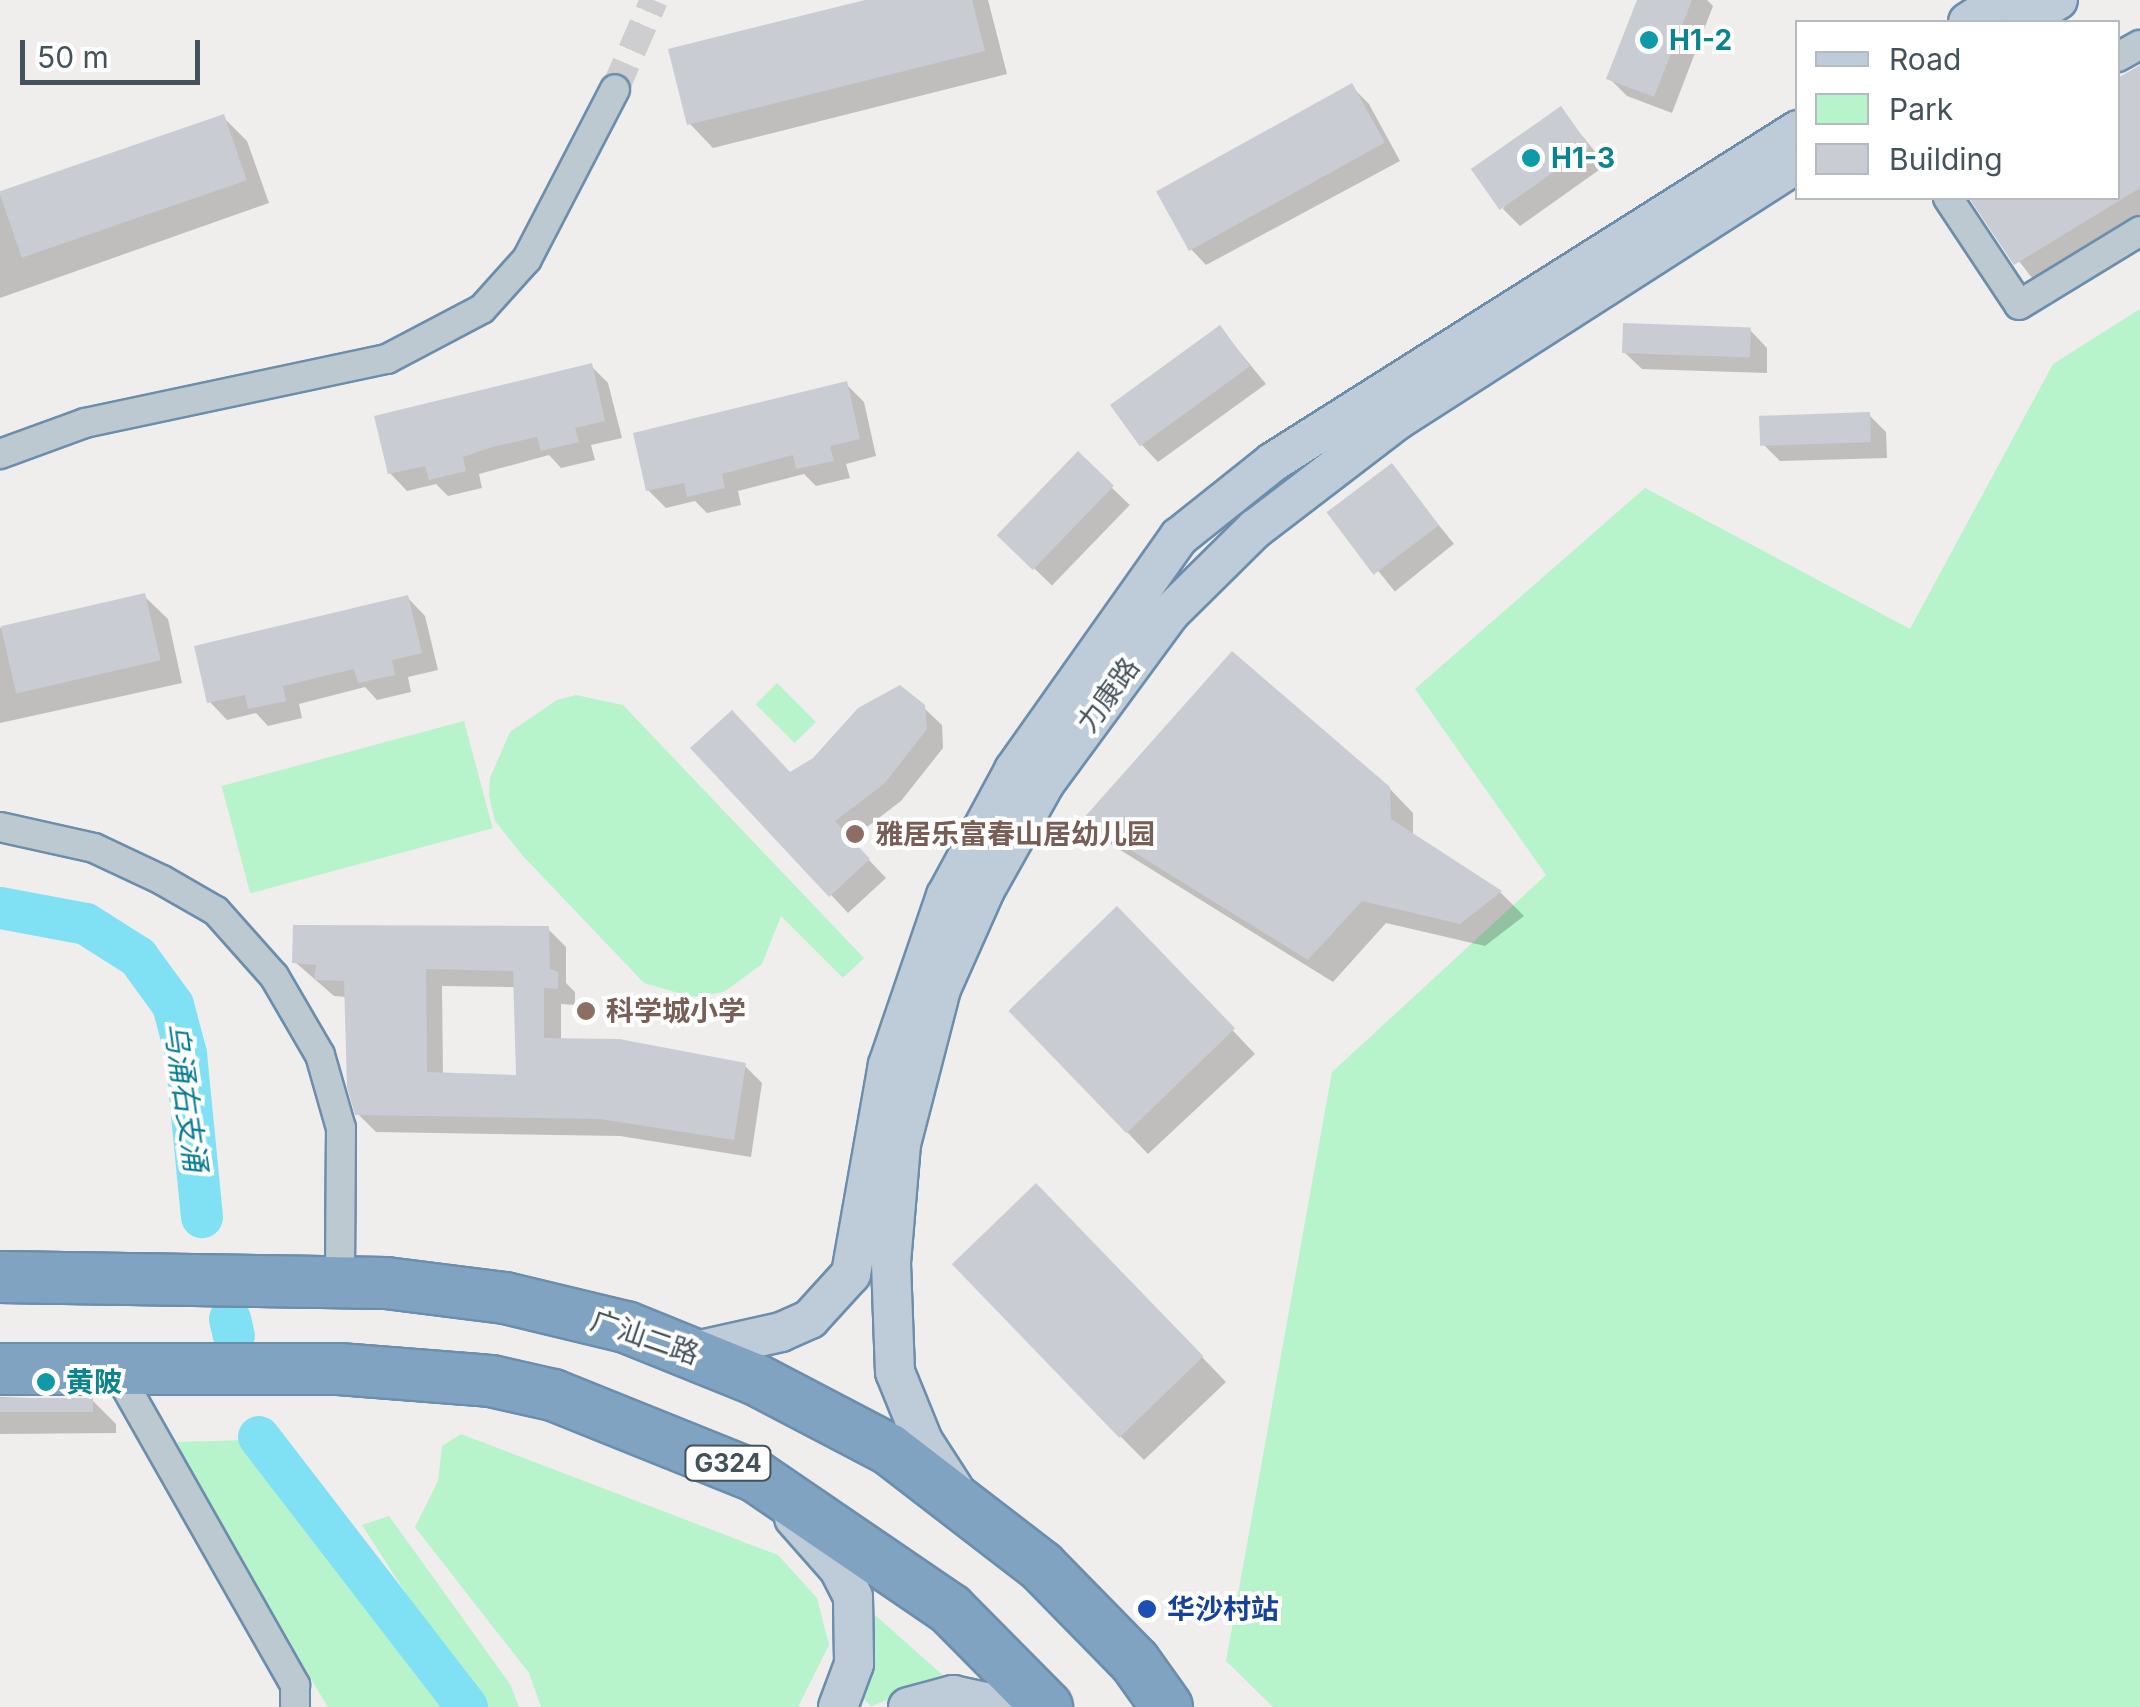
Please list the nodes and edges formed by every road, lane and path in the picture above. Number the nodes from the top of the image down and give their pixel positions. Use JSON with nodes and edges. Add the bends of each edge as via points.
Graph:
{"nodes":[{"id":1,"x":2003,"y":0,"type":"edge"},
{"id":2,"x":1971,"y":20,"type":"edge"},
{"id":3,"x":614,"y":89,"type":"tunnel mouth"},
{"id":4,"x":1795,"y":132,"type":"edge"},
{"id":5,"x":1795,"y":165,"type":"edge"},
{"id":6,"x":1949,"y":200,"type":"edge"},
{"id":7,"x":2140,"y":231,"type":"edge"},
{"id":8,"x":0,"y":454,"type":"edge"},
{"id":9,"x":0,"y":827,"type":"edge"},
{"id":10,"x":0,"y":1277,"type":"edge"},
{"id":11,"x":322,"y":1280,"type":"junction"},
{"id":12,"x":691,"y":1352,"type":"junction"},
{"id":13,"x":137,"y":1368,"type":"junction"},
{"id":14,"x":0,"y":1369,"type":"edge"},
{"id":15,"x":755,"y":1476,"type":"junction"},
{"id":16,"x":964,"y":1503,"type":"junction"},
{"id":17,"x":1135,"y":1662,"type":"junction"},
{"id":18,"x":295,"y":1707,"type":"edge"},
{"id":19,"x":838,"y":1707,"type":"edge"},
{"id":20,"x":908,"y":1707,"type":"edge"},
{"id":21,"x":1008,"y":1707,"type":"edge"},
{"id":22,"x":1047,"y":1707,"type":"edge"},
{"id":23,"x":1168,"y":1707,"type":"edge"},
{"id":24,"x":1188,"y":1707,"type":"edge"}],
"edges":[{"from":1,"to":2,"type":"street"},
{"from":3,"to":8,"type":"street","via":[[527,259],[482,309],[387,359],[85,423]]},
{"from":4,"to":12,"type":"street","name":"力康路","via":[[1273,462],[1179,537],[1024,753],[946,896],[888,1065],[851,1274],[810,1319]]},
{"from":5,"to":16,"type":"street","name":"力康路","via":[[1399,420],[1255,529],[1170,613],[1036,798],[942,990],[901,1144],[891,1263],[895,1372],[923,1441]]},
{"from":6,"to":7,"type":"street","via":[[2019,305]]},
{"from":9,"to":11,"type":"street","via":[[94,848],[162,880],[216,911],[274,976],[320,1055],[340,1128]]},
{"from":10,"to":11,"type":"highway","name":"广汕二路"},
{"from":11,"to":12,"type":"highway","name":"广汕二路","via":[[505,1298],[626,1327]]},
{"from":12,"to":16,"type":"highway","name":"广汕二路","via":[[826,1414]]},
{"from":13,"to":14,"type":"highway","number":"G324"},
{"from":13,"to":15,"type":"highway","number":"G324","via":[[339,1368],[490,1381],[553,1395]]},
{"from":13,"to":18,"type":"street","via":[[295,1685]]},
{"from":15,"to":19,"type":"street","via":[[839,1569],[854,1598],[854,1664]]},
{"from":15,"to":22,"type":"highway","number":"G324","via":[[950,1609]]},
{"from":16,"to":17,"type":"highway","name":"广汕二路","via":[[1041,1566]]},
{"from":17,"to":23,"type":"highway","name":"广汕二路"},
{"from":17,"to":24,"type":"street"},
{"from":20,"to":21,"type":"street","via":[[953,1694]]}]}
